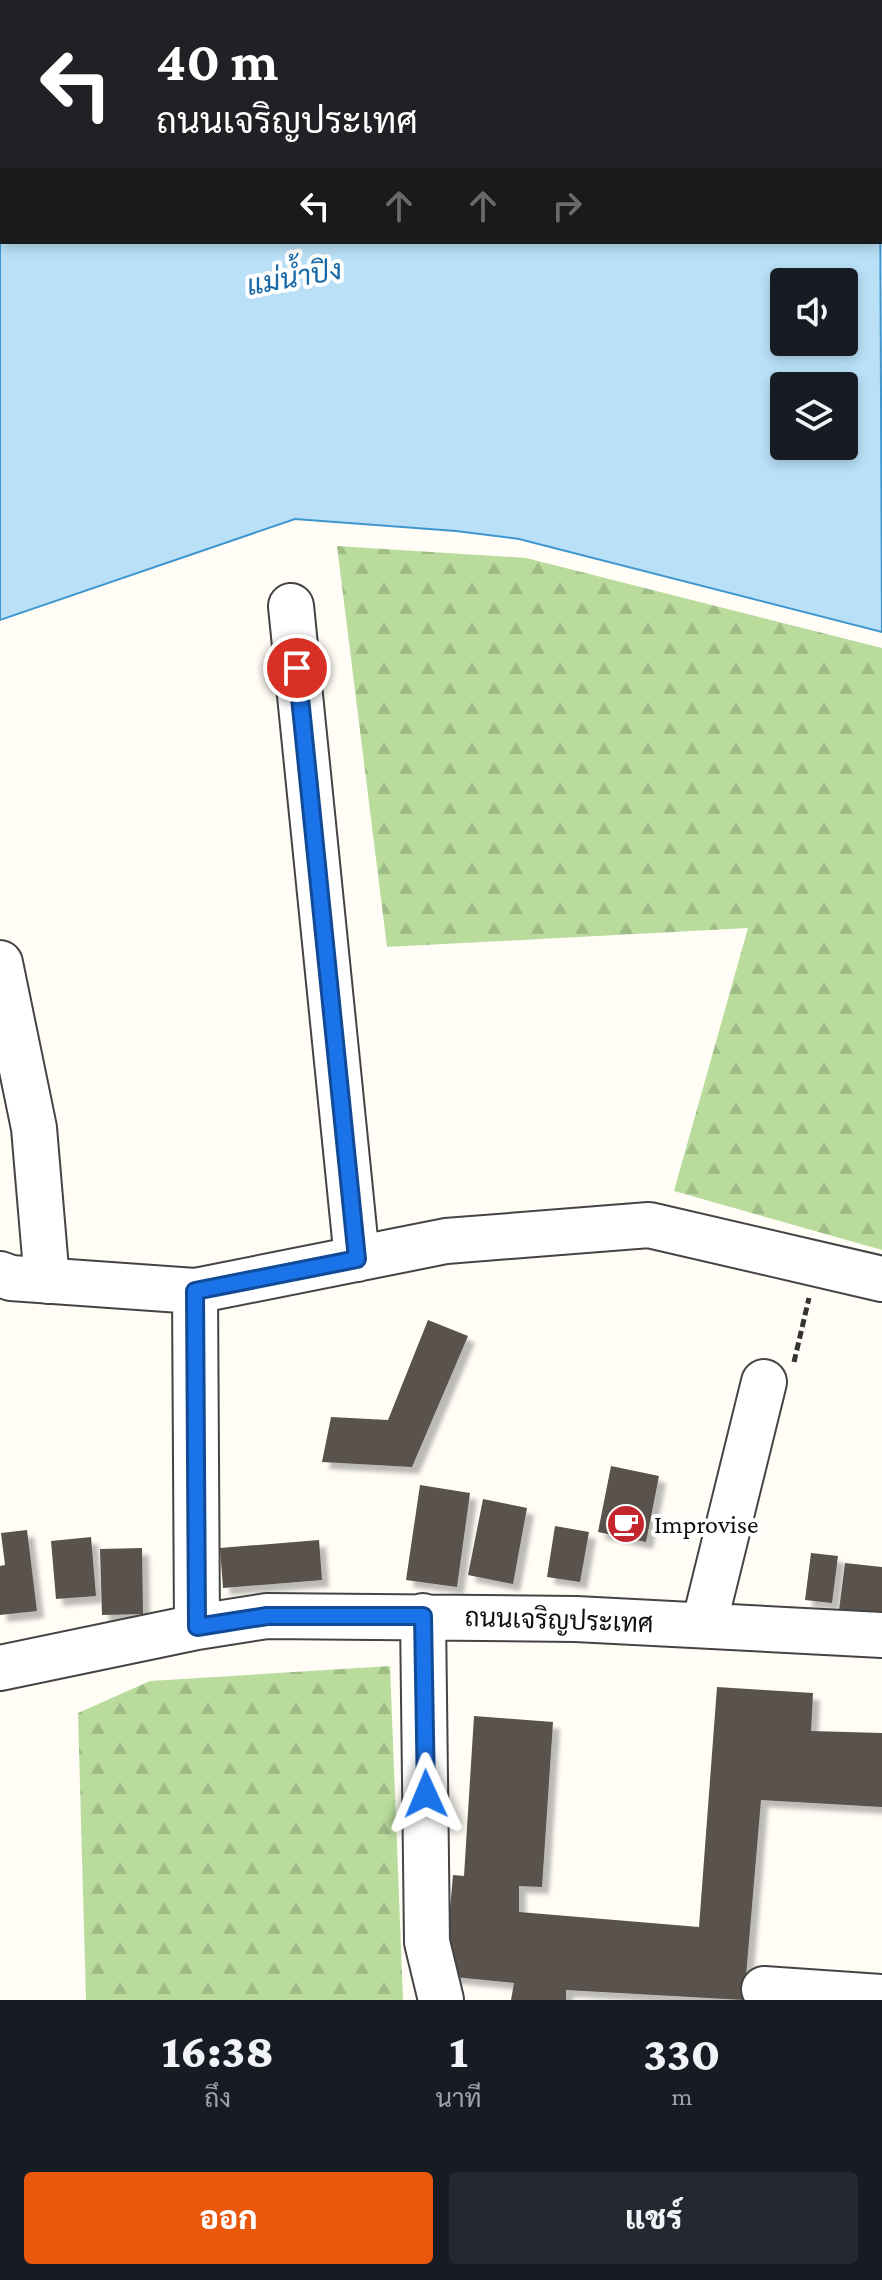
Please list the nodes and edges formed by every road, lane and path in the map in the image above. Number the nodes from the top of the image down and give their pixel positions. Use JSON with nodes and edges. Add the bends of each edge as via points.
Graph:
{"nodes":[{"id":1,"x":291,"y":606,"type":"dead end"},
{"id":2,"x":0,"y":963,"type":"edge"},
{"id":3,"x":357,"y":1259,"type":"junction"},
{"id":4,"x":817,"y":1264,"type":"junction"},
{"id":5,"x":0,"y":1274,"type":"edge"},
{"id":6,"x":882,"y":1279,"type":"edge"},
{"id":7,"x":47,"y":1281,"type":"junction"},
{"id":8,"x":195,"y":1291,"type":"junction"},
{"id":9,"x":778,"y":1374,"type":"joint"},
{"id":10,"x":423,"y":1616,"type":"junction"},
{"id":11,"x":704,"y":1625,"type":"junction"},
{"id":12,"x":197,"y":1627,"type":"junction"},
{"id":13,"x":882,"y":1635,"type":"edge"},
{"id":14,"x":0,"y":1668,"type":"edge"},
{"id":15,"x":764,"y":1989,"type":"dead end"},
{"id":16,"x":882,"y":1997,"type":"edge"},
{"id":17,"x":441,"y":2000,"type":"edge"}],
"edges":[{"from":1,"to":3,"type":"street"},
{"from":2,"to":7,"type":"street","via":[[34,1128]]},
{"from":3,"to":4,"type":"street","via":[[446,1241],[649,1225]]},
{"from":3,"to":8,"type":"street"},
{"from":4,"to":6,"type":"street"},
{"from":4,"to":9,"type":"path"},
{"from":5,"to":7,"type":"street"},
{"from":7,"to":8,"type":"street"},
{"from":8,"to":12,"type":"street"},
{"from":9,"to":11,"type":"street"},
{"from":10,"to":11,"type":"street","name":"ถนนเจริญประเทศ"},
{"from":10,"to":12,"type":"street","name":"ถนนเจริญประเทศ","via":[[267,1616]]},
{"from":10,"to":17,"type":"street","via":[[427,1942]]},
{"from":11,"to":13,"type":"street","name":"ถนนเจริญประเทศ"},
{"from":12,"to":14,"type":"street","name":"ถนนเจริญประเทศ"},
{"from":15,"to":16,"type":"street"}]}
